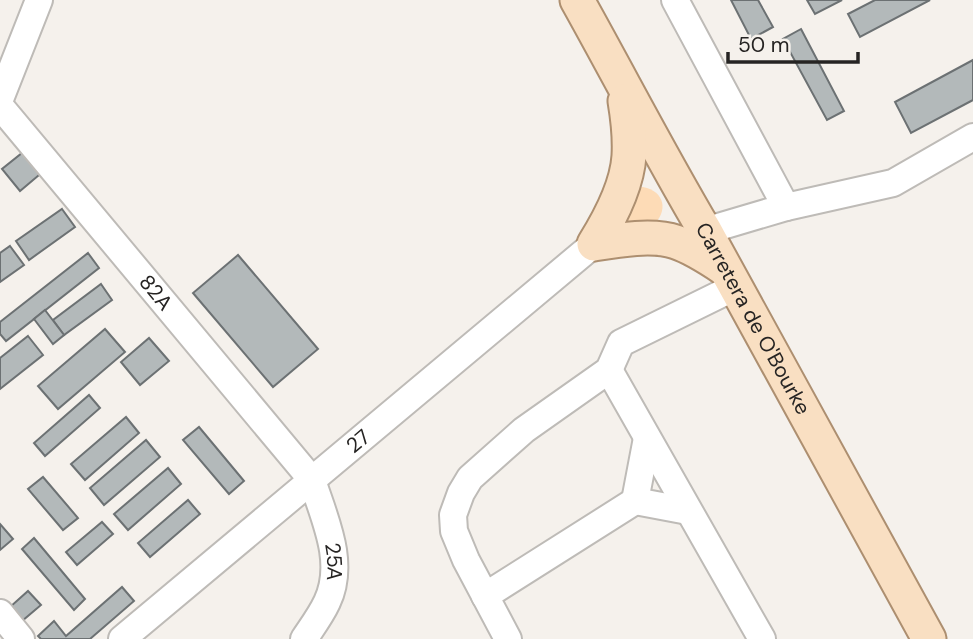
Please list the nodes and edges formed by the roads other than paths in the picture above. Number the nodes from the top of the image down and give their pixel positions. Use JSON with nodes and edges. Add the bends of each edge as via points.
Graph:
{"nodes":[{"id":1,"x":39,"y":0,"type":"edge"},
{"id":2,"x":577,"y":0,"type":"edge"},
{"id":3,"x":675,"y":0,"type":"edge"},
{"id":4,"x":623,"y":81,"type":"junction"},
{"id":5,"x":0,"y":99,"type":"edge"},
{"id":6,"x":0,"y":106,"type":"edge"},
{"id":7,"x":973,"y":137,"type":"edge"},
{"id":8,"x":627,"y":172,"type":"junction"},
{"id":9,"x":676,"y":183,"type":"junction"},
{"id":10,"x":786,"y":207,"type":"junction"},
{"id":11,"x":705,"y":231,"type":"junction"},
{"id":12,"x":657,"y":239,"type":"junction"},
{"id":13,"x":594,"y":244,"type":"junction"},
{"id":14,"x":730,"y":278,"type":"junction"},
{"id":15,"x":609,"y":370,"type":"junction"},
{"id":16,"x":647,"y":438,"type":"junction"},
{"id":17,"x":312,"y":480,"type":"junction"},
{"id":18,"x":635,"y":501,"type":"junction"},
{"id":19,"x":688,"y":511,"type":"junction"},
{"id":20,"x":485,"y":596,"type":"junction"},
{"id":21,"x":0,"y":613,"type":"edge"},
{"id":22,"x":21,"y":639,"type":"edge"},
{"id":23,"x":122,"y":639,"type":"edge"},
{"id":24,"x":304,"y":639,"type":"edge"},
{"id":25,"x":508,"y":639,"type":"edge"},
{"id":26,"x":762,"y":639,"type":"edge"},
{"id":27,"x":929,"y":639,"type":"edge"}],
"edges":[{"from":1,"to":5,"type":"street"},
{"from":2,"to":4,"type":"main road","name":"Carretera de O'Bourke"},
{"from":3,"to":10,"type":"street"},
{"from":4,"to":8,"type":"main road","via":[[629,129]]},
{"from":4,"to":9,"type":"main road","name":"Carretera de O'Bourke"},
{"from":6,"to":17,"type":"street","name":"82A"},
{"from":7,"to":10,"type":"street","via":[[893,183]]},
{"from":8,"to":9,"type":"main road","via":[[658,169]]},
{"from":8,"to":13,"type":"main road","via":[[609,221]]},
{"from":9,"to":11,"type":"main road","name":"Carretera de O'Bourke"},
{"from":9,"to":12,"type":"main road","via":[[681,205]]},
{"from":10,"to":11,"type":"street"},
{"from":11,"to":14,"type":"main road","name":"Carretera de O'Bourke"},
{"from":12,"to":13,"type":"main road"},
{"from":12,"to":14,"type":"main road","via":[[702,255]]},
{"from":13,"to":17,"type":"street","name":"27"},
{"from":14,"to":15,"type":"street","via":[[621,343]]},
{"from":14,"to":27,"type":"main road","name":"Carretera de O'Bourke"},
{"from":15,"to":16,"type":"street"},
{"from":15,"to":20,"type":"street","via":[[524,430],[470,478],[461,493],[453,515],[454,531]]},
{"from":16,"to":18,"type":"street"},
{"from":16,"to":19,"type":"street"},
{"from":17,"to":23,"type":"street","name":"27"},
{"from":17,"to":24,"type":"street","name":"25A","via":[[335,555],[335,576],[328,600]]},
{"from":18,"to":19,"type":"street"},
{"from":18,"to":20,"type":"street"},
{"from":19,"to":26,"type":"street"},
{"from":20,"to":25,"type":"street"},
{"from":21,"to":22,"type":"street"}]}
